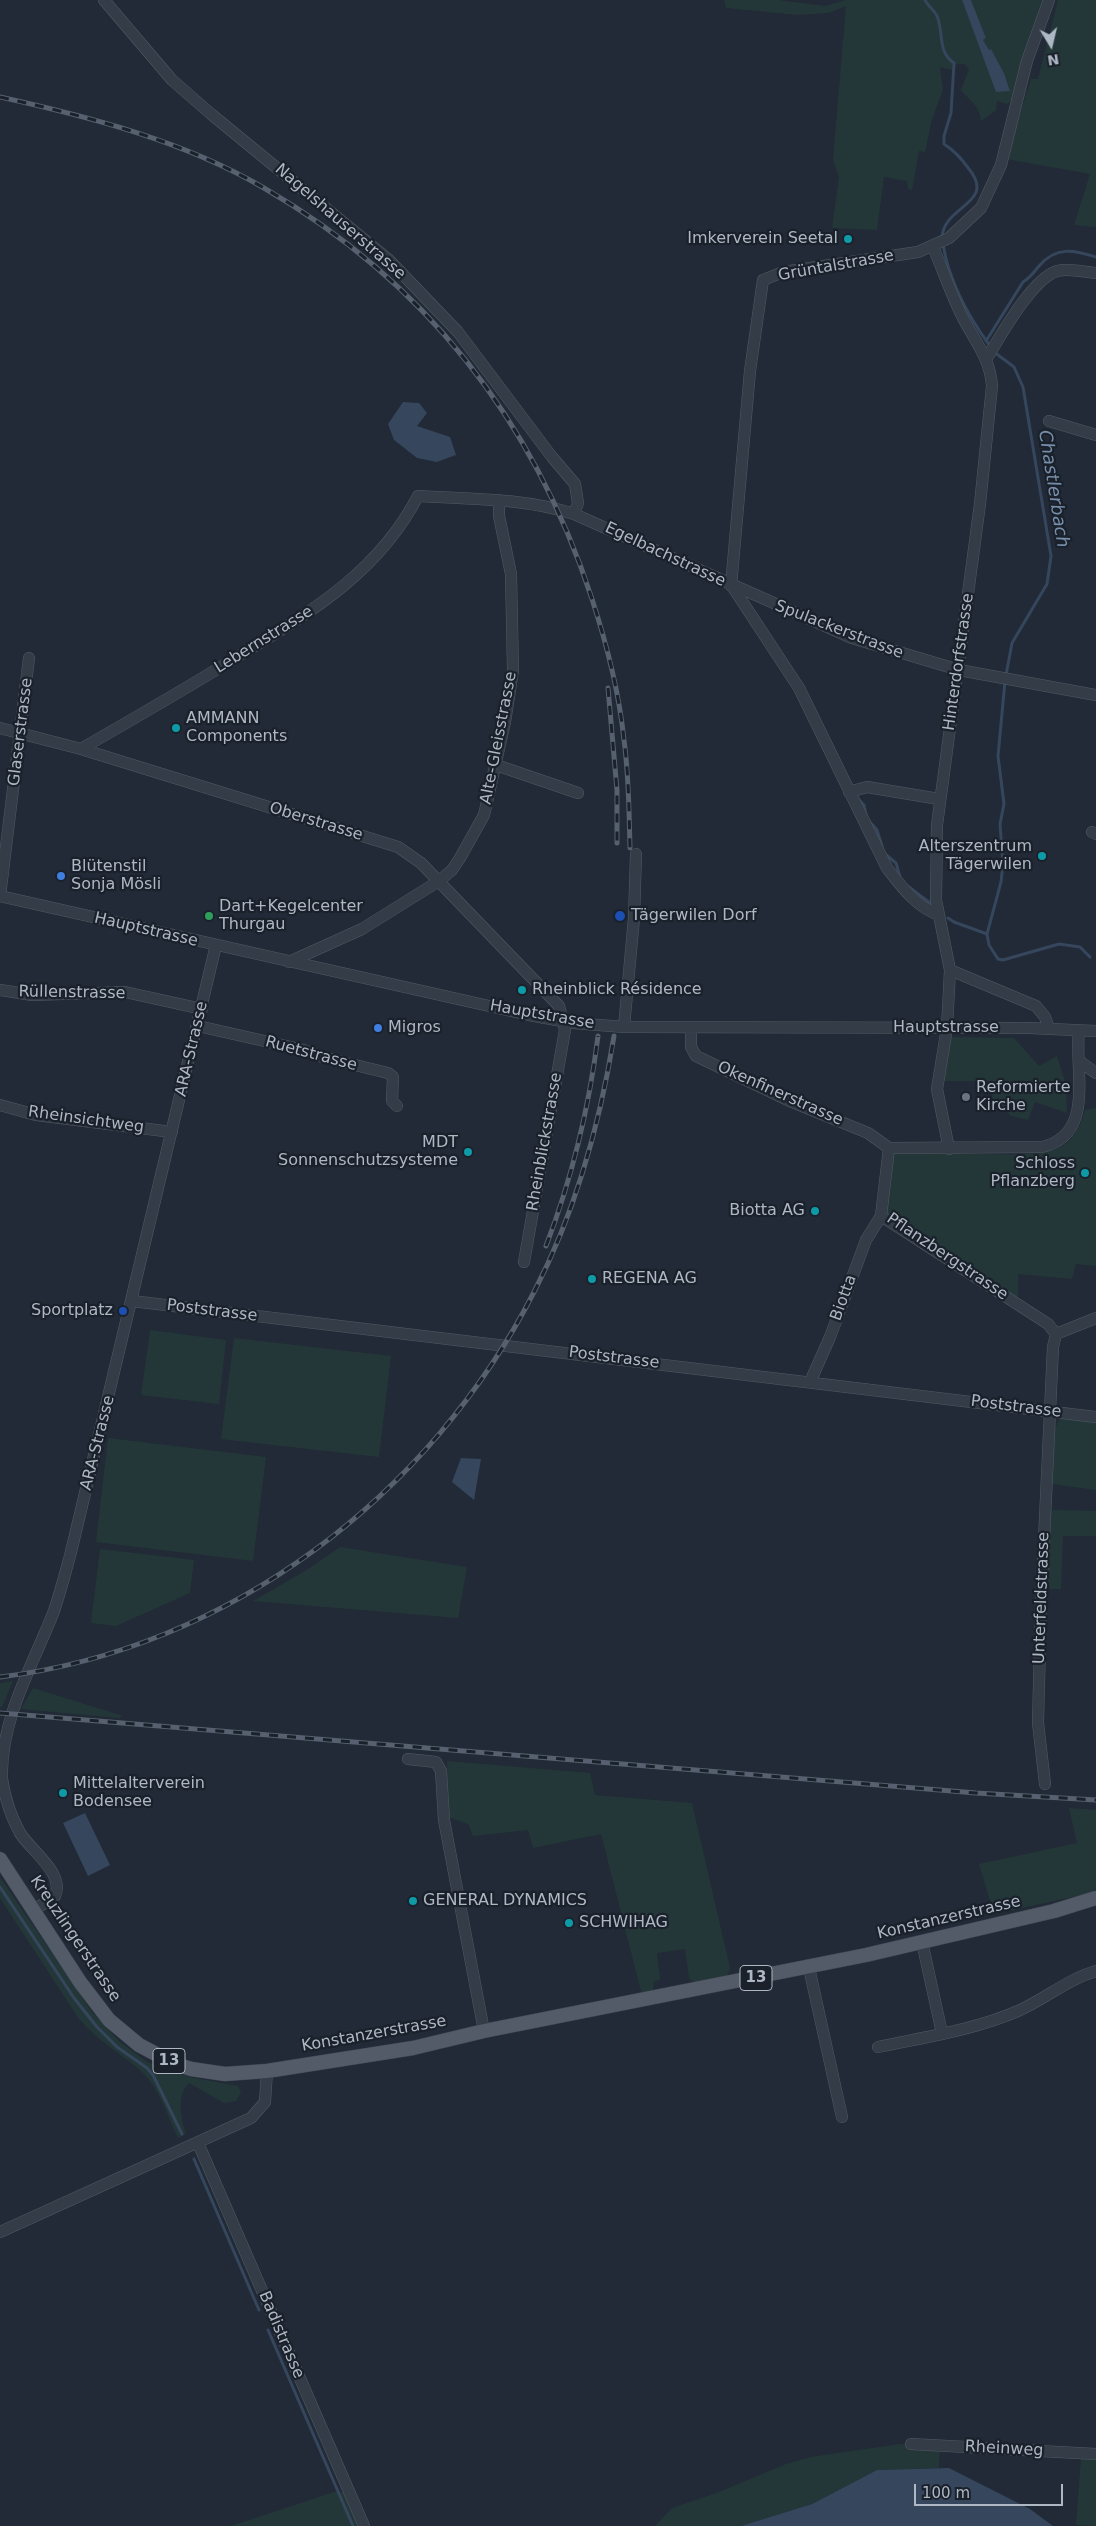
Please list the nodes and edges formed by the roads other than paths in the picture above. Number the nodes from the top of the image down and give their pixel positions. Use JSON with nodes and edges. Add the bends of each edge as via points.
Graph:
{"nodes":[{"id":1,"x":104,"y":0,"type":"edge"},
{"id":2,"x":1049,"y":0,"type":"edge"},
{"id":3,"x":934,"y":246,"type":"junction"},
{"id":4,"x":1096,"y":274,"type":"edge"},
{"id":5,"x":990,"y":352,"type":"junction"},
{"id":6,"x":1049,"y":421,"type":"dead end"},
{"id":7,"x":1096,"y":434,"type":"edge"},
{"id":8,"x":418,"y":496,"type":"joint"},
{"id":9,"x":500,"y":500,"type":"junction"},
{"id":10,"x":574,"y":514,"type":"junction"},
{"id":11,"x":731,"y":586,"type":"junction"},
{"id":12,"x":30,"y":658,"type":"dead end"},
{"id":13,"x":958,"y":670,"type":"junction"},
{"id":14,"x":1096,"y":695,"type":"edge"},
{"id":15,"x":0,"y":728,"type":"edge"},
{"id":16,"x":22,"y":732,"type":"junction"},
{"id":17,"x":81,"y":749,"type":"junction"},
{"id":18,"x":496,"y":765,"type":"junction"},
{"id":19,"x":849,"y":792,"type":"junction"},
{"id":20,"x":578,"y":793,"type":"dead end"},
{"id":21,"x":939,"y":799,"type":"junction"},
{"id":22,"x":636,"y":854,"type":"dead end"},
{"id":23,"x":439,"y":881,"type":"junction"},
{"id":24,"x":0,"y":896,"type":"edge"},
{"id":25,"x":939,"y":915,"type":"junction"},
{"id":26,"x":216,"y":945,"type":"junction"},
{"id":27,"x":289,"y":962,"type":"junction"},
{"id":28,"x":950,"y":970,"type":"junction"},
{"id":29,"x":0,"y":990,"type":"edge"},
{"id":30,"x":202,"y":1009,"type":"junction"},
{"id":31,"x":563,"y":1022,"type":"junction"},
{"id":32,"x":198,"y":1026,"type":"junction"},
{"id":33,"x":624,"y":1027,"type":"junction"},
{"id":34,"x":691,"y":1028,"type":"junction"},
{"id":35,"x":947,"y":1028,"type":"junction"},
{"id":36,"x":1049,"y":1029,"type":"junction"},
{"id":37,"x":1079,"y":1030,"type":"junction"},
{"id":38,"x":1096,"y":1031,"type":"edge"},
{"id":39,"x":1079,"y":1060,"type":"junction"},
{"id":40,"x":1096,"y":1074,"type":"edge"},
{"id":41,"x":0,"y":1105,"type":"edge"},
{"id":42,"x":397,"y":1106,"type":"dead end"},
{"id":43,"x":172,"y":1132,"type":"junction"},
{"id":44,"x":889,"y":1148,"type":"junction"},
{"id":45,"x":949,"y":1149,"type":"junction"},
{"id":46,"x":881,"y":1216,"type":"junction"},
{"id":47,"x":524,"y":1262,"type":"dead end"},
{"id":48,"x":132,"y":1301,"type":"junction"},
{"id":49,"x":1096,"y":1318,"type":"edge"},
{"id":50,"x":1056,"y":1334,"type":"junction"},
{"id":51,"x":810,"y":1382,"type":"junction"},
{"id":52,"x":1051,"y":1411,"type":"junction"},
{"id":53,"x":1096,"y":1417,"type":"edge"},
{"id":54,"x":408,"y":1759,"type":"dead end"},
{"id":55,"x":1045,"y":1784,"type":"dead end"},
{"id":56,"x":0,"y":1859,"type":"edge"},
{"id":57,"x":1096,"y":1898,"type":"edge"},
{"id":58,"x":34,"y":1910,"type":"junction"},
{"id":59,"x":922,"y":1942,"type":"junction"},
{"id":60,"x":809,"y":1968,"type":"junction"},
{"id":61,"x":1096,"y":1971,"type":"edge"},
{"id":62,"x":484,"y":2031,"type":"junction"},
{"id":63,"x":942,"y":2033,"type":"junction"},
{"id":64,"x":878,"y":2047,"type":"dead end"},
{"id":65,"x":267,"y":2071,"type":"junction"},
{"id":66,"x":842,"y":2117,"type":"dead end"},
{"id":67,"x":198,"y":2143,"type":"junction"},
{"id":68,"x":0,"y":2232,"type":"edge"},
{"id":69,"x":911,"y":2444,"type":"dead end"},
{"id":70,"x":1096,"y":2454,"type":"edge"},
{"id":71,"x":364,"y":2526,"type":"edge"}],
"edges":[{"from":1,"to":10,"type":"street","name":"Nagelshauserstrasse","via":[[172,80],[389,260],[458,332],[575,484],[578,503]]},
{"from":2,"to":3,"type":"street","name":"Grüntalstrasse","via":[[1027,61],[1001,164],[981,208],[949,238]]},
{"from":3,"to":5,"type":"street","name":"Hinterdorfstrasse","via":[[960,313]]},
{"from":3,"to":11,"type":"street","name":"Grüntalstrasse","via":[[885,258],[783,272],[763,280],[749,389]]},
{"from":4,"to":5,"type":"street","via":[[1057,271],[1042,279],[1030,291]]},
{"from":5,"to":13,"type":"street","name":"Hinterdorfstrasse","via":[[992,386]]},
{"from":6,"to":7,"type":"street"},
{"from":8,"to":9,"type":"street","name":"Egelbachstrasse"},
{"from":8,"to":17,"type":"street","name":"Lebernstrasse","via":[[408,515],[373,558],[326,602]]},
{"from":9,"to":10,"type":"street","name":"Egelbachstrasse","via":[[533,503]]},
{"from":9,"to":18,"type":"street","name":"Alte-Gleisstrasse","via":[[499,516],[511,574],[513,670]]},
{"from":10,"to":11,"type":"street","name":"Egelbachstrasse"},
{"from":11,"to":13,"type":"street","name":"Spulackerstrasse","via":[[852,638]]},
{"from":11,"to":19,"type":"street","name":"Egelbachstrasse","via":[[799,688]]},
{"from":12,"to":16,"type":"street","name":"Glaserstrasse"},
{"from":13,"to":14,"type":"street","name":"Spulackerstrasse"},
{"from":13,"to":21,"type":"street","name":"Hinterdorfstrasse"},
{"from":15,"to":16,"type":"street","name":"Oberstrasse"},
{"from":16,"to":17,"type":"street","name":"Oberstrasse"},
{"from":16,"to":24,"type":"street","name":"Glaserstrasse"},
{"from":17,"to":23,"type":"street","name":"Oberstrasse","via":[[398,847]]},
{"from":18,"to":20,"type":"street"},
{"from":18,"to":23,"type":"street","name":"Alte-Gleisstrasse","via":[[484,815],[452,870]]},
{"from":19,"to":21,"type":"street","via":[[866,787]]},
{"from":19,"to":25,"type":"street","name":"Egelbachstrasse","via":[[887,868],[904,890],[929,911]]},
{"from":21,"to":25,"type":"street","name":"Hinterdorfstrasse","via":[[934,878]]},
{"from":22,"to":33,"type":"street"},
{"from":23,"to":27,"type":"street","name":"Alte-Gleisstrasse","via":[[362,929]]},
{"from":23,"to":31,"type":"street","name":"Oberstrasse","via":[[559,1006]]},
{"from":24,"to":26,"type":"street","name":"Hauptstrasse"},
{"from":25,"to":28,"type":"street","name":"Hinterdorfstrasse"},
{"from":26,"to":27,"type":"street","name":"Hauptstrasse"},
{"from":26,"to":30,"type":"street","name":"ARA-Strasse"},
{"from":27,"to":31,"type":"street","name":"Hauptstrasse"},
{"from":28,"to":35,"type":"street","name":"Hinterdorfstrasse"},
{"from":28,"to":36,"type":"street","via":[[971,976],[1036,1006]]},
{"from":29,"to":30,"type":"street","name":"Rüllenstrasse","via":[[32,995],[125,992]]},
{"from":30,"to":32,"type":"street","name":"ARA-Strasse"},
{"from":31,"to":33,"type":"street","name":"Hauptstrasse"},
{"from":31,"to":47,"type":"street","name":"Rheinblickstrasse","via":[[565,1030]]},
{"from":32,"to":42,"type":"street","name":"Ruetstrasse","via":[[388,1073],[393,1077],[392,1101]]},
{"from":32,"to":43,"type":"street","name":"ARA-Strasse"},
{"from":33,"to":34,"type":"street","name":"Hauptstrasse"},
{"from":34,"to":35,"type":"street","name":"Hauptstrasse"},
{"from":34,"to":44,"type":"street","name":"Okenfinerstrasse","via":[[691,1048],[696,1056],[792,1102],[868,1133]]},
{"from":35,"to":36,"type":"street","name":"Hauptstrasse"},
{"from":35,"to":45,"type":"street","name":"Hinterdorfstrasse","via":[[937,1088]]},
{"from":36,"to":37,"type":"street","name":"Hauptstrasse"},
{"from":37,"to":38,"type":"street","name":"Hauptstrasse"},
{"from":37,"to":39,"type":"street"},
{"from":39,"to":40,"type":"street"},
{"from":39,"to":45,"type":"street","via":[[1081,1106],[1073,1128],[1060,1141],[1042,1147]]},
{"from":41,"to":43,"type":"street","name":"Rheinsichtweg","via":[[36,1115]]},
{"from":43,"to":48,"type":"street","name":"ARA-Strasse"},
{"from":44,"to":45,"type":"street"},
{"from":44,"to":46,"type":"street","name":"Pflanzbergstrasse"},
{"from":46,"to":50,"type":"street","name":"Pflanzbergstrasse","via":[[1041,1319]]},
{"from":46,"to":51,"type":"street","name":"Biotta","via":[[866,1240]]},
{"from":48,"to":51,"type":"street","name":"Poststrasse"},
{"from":48,"to":58,"type":"street","name":"ARA-Strasse","via":[[54,1610],[3,1730],[1,1777],[10,1812],[21,1833],[58,1883],[55,1896]]},
{"from":49,"to":50,"type":"street"},
{"from":50,"to":52,"type":"street","name":"Unterfeldstrasse"},
{"from":51,"to":52,"type":"street","name":"Poststrasse"},
{"from":52,"to":53,"type":"street","name":"Poststrasse"},
{"from":52,"to":55,"type":"street","name":"Unterfeldstrasse","via":[[1038,1723]]},
{"from":54,"to":62,"type":"street","via":[[436,1762],[441,1770],[444,1820]]},
{"from":56,"to":58,"type":"main road","name":"Kreuzlingerstrasse","number":"13"},
{"from":57,"to":59,"type":"main road","name":"Konstanzerstrasse","number":"13"},
{"from":58,"to":65,"type":"main road","name":"Kreuzlingerstrasse","number":"13","via":[[98,2007],[139,2045],[191,2069],[225,2074]]},
{"from":59,"to":60,"type":"main road","name":"Konstanzerstrasse","number":"13"},
{"from":59,"to":63,"type":"street"},
{"from":60,"to":62,"type":"main road","name":"Konstanzerstrasse","number":"13"},
{"from":60,"to":66,"type":"street"},
{"from":61,"to":63,"type":"street","via":[[1082,1975],[1020,2010],[993,2021]]},
{"from":62,"to":65,"type":"main road","name":"Konstanzerstrasse","number":"13","via":[[396,2051]]},
{"from":63,"to":64,"type":"street"},
{"from":65,"to":67,"type":"street","via":[[265,2102],[259,2110],[242,2123]]},
{"from":67,"to":68,"type":"street"},
{"from":67,"to":71,"type":"street","name":"Badistrasse"},
{"from":69,"to":70,"type":"street","name":"Rheinweg"}]}
